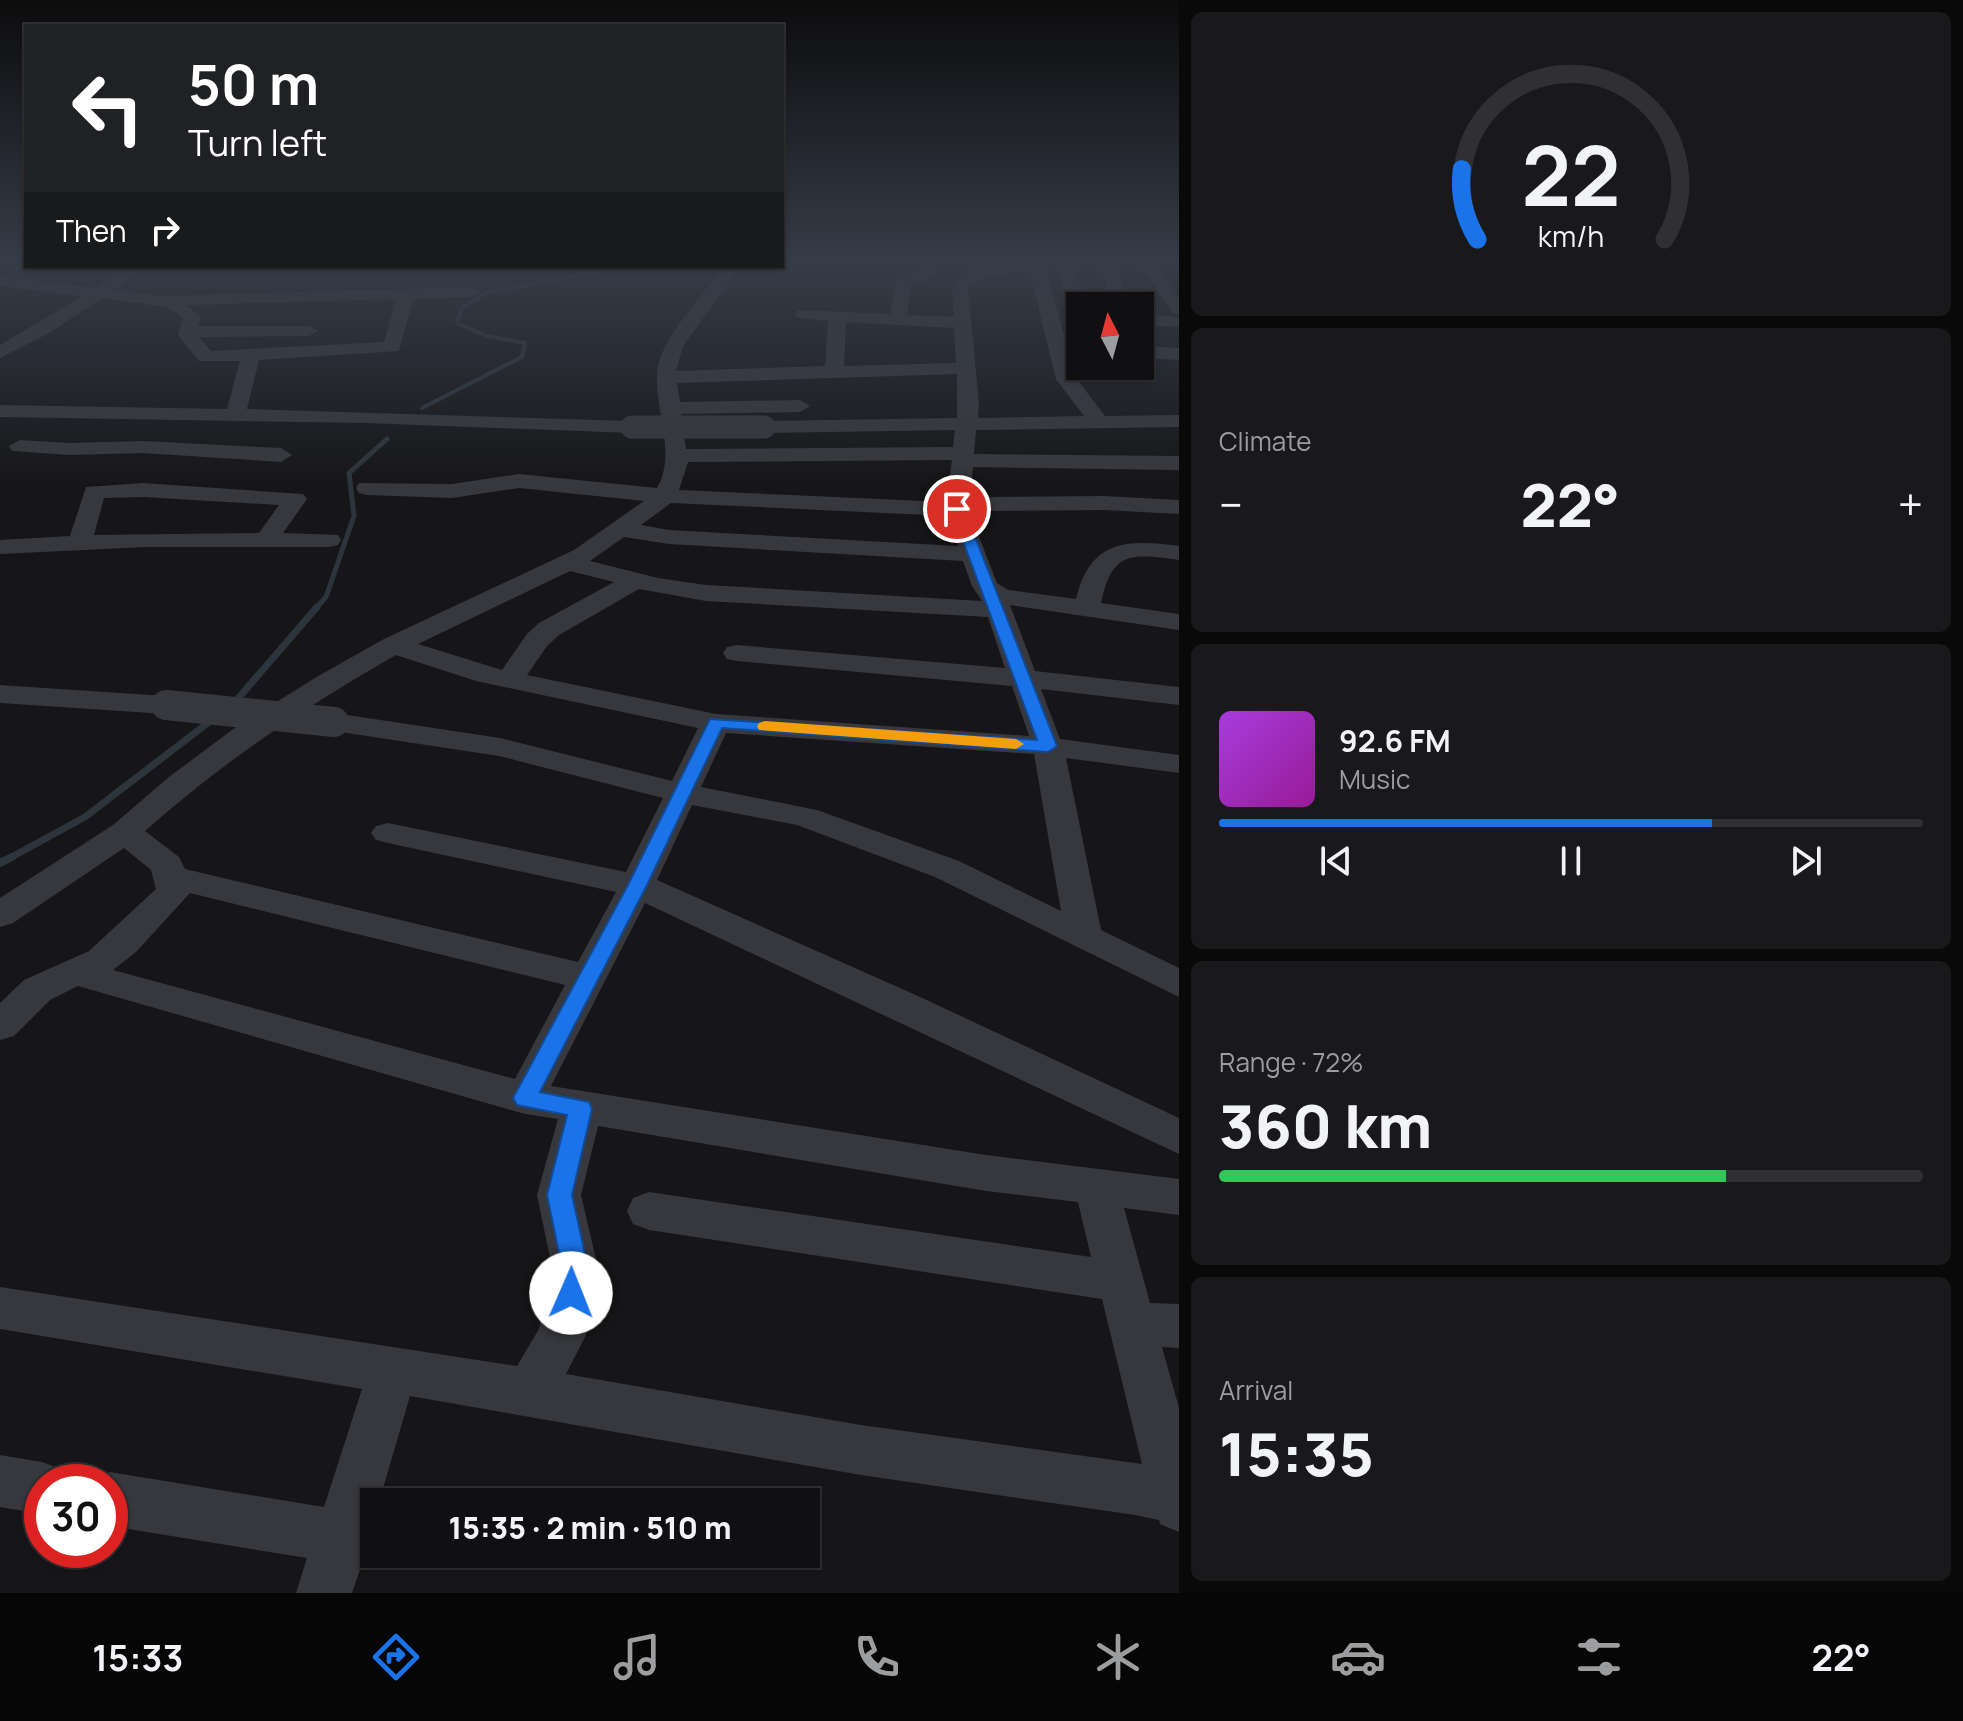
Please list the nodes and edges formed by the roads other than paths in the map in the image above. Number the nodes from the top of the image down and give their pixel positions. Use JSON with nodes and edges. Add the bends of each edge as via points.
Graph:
{"nodes":[{"id":1,"x":27,"y":337,"type":"edge"},
{"id":2,"x":190,"y":337,"type":"edge"},
{"id":3,"x":394,"y":337,"type":"edge"},
{"id":4,"x":680,"y":337,"type":"edge"},
{"id":5,"x":837,"y":337,"type":"edge"},
{"id":6,"x":964,"y":337,"type":"edge"},
{"id":7,"x":1055,"y":337,"type":"edge"},
{"id":8,"x":1058,"y":347,"type":"junction"},
{"id":9,"x":1066,"y":348,"type":"edge"},
{"id":10,"x":0,"y":352,"type":"edge"},
{"id":11,"x":1154,"y":353,"type":"edge"},
{"id":12,"x":1179,"y":354,"type":"edge"},
{"id":13,"x":405,"y":361,"type":"dead end"},
{"id":14,"x":250,"y":362,"type":"junction"},
{"id":15,"x":966,"y":368,"type":"junction"},
{"id":16,"x":826,"y":373,"type":"junction"},
{"id":17,"x":667,"y":377,"type":"junction"},
{"id":18,"x":671,"y":408,"type":"junction"},
{"id":19,"x":963,"y":410,"type":"junction"},
{"id":20,"x":0,"y":411,"type":"edge"},
{"id":21,"x":75,"y":414,"type":"junction"},
{"id":22,"x":235,"y":415,"type":"junction"},
{"id":23,"x":1098,"y":421,"type":"junction"},
{"id":24,"x":1179,"y":421,"type":"edge"},
{"id":25,"x":7,"y":450,"type":"edge"},
{"id":26,"x":281,"y":455,"type":"dead end"},
{"id":27,"x":677,"y":456,"type":"junction"},
{"id":28,"x":1179,"y":463,"type":"edge"},
{"id":29,"x":1131,"y":478,"type":"dead end"},
{"id":30,"x":960,"y":481,"type":"junction"},
{"id":31,"x":367,"y":488,"type":"dead end"},
{"id":32,"x":664,"y":496,"type":"junction"},
{"id":33,"x":1104,"y":503,"type":"junction"},
{"id":34,"x":1179,"y":507,"type":"edge"},
{"id":35,"x":621,"y":529,"type":"junction"},
{"id":36,"x":266,"y":540,"type":"junction"},
{"id":37,"x":329,"y":540,"type":"dead end"},
{"id":38,"x":80,"y":543,"type":"junction"},
{"id":39,"x":0,"y":547,"type":"edge"},
{"id":40,"x":1122,"y":552,"type":"junction"},
{"id":41,"x":1179,"y":553,"type":"edge"},
{"id":42,"x":973,"y":554,"type":"junction"},
{"id":43,"x":569,"y":563,"type":"junction"},
{"id":44,"x":637,"y":580,"type":"junction"},
{"id":45,"x":995,"y":601,"type":"junction"},
{"id":46,"x":1087,"y":609,"type":"junction"},
{"id":47,"x":1179,"y":622,"type":"edge"},
{"id":48,"x":394,"y":645,"type":"junction"},
{"id":49,"x":737,"y":653,"type":"dead end"},
{"id":50,"x":1023,"y":678,"type":"junction"},
{"id":51,"x":509,"y":680,"type":"junction"},
{"id":52,"x":0,"y":694,"type":"edge"},
{"id":53,"x":1179,"y":696,"type":"edge"},
{"id":54,"x":716,"y":723,"type":"junction"},
{"id":55,"x":1048,"y":746,"type":"junction"},
{"id":56,"x":1179,"y":764,"type":"edge"},
{"id":57,"x":682,"y":793,"type":"junction"},
{"id":58,"x":125,"y":832,"type":"junction"},
{"id":59,"x":388,"y":833,"type":"dead end"},
{"id":60,"x":172,"y":877,"type":"junction"},
{"id":61,"x":637,"y":885,"type":"junction"},
{"id":62,"x":0,"y":915,"type":"edge"},
{"id":63,"x":1084,"y":937,"type":"junction"},
{"id":64,"x":77,"y":973,"type":"junction"},
{"id":65,"x":589,"y":978,"type":"junction"},
{"id":66,"x":1179,"y":984,"type":"edge"},
{"id":67,"x":0,"y":1026,"type":"edge"},
{"id":68,"x":525,"y":1098,"type":"junction"},
{"id":69,"x":581,"y":1109,"type":"junction"},
{"id":70,"x":1179,"y":1137,"type":"edge"},
{"id":71,"x":1096,"y":1187,"type":"junction"},
{"id":72,"x":1179,"y":1197,"type":"edge"},
{"id":73,"x":649,"y":1211,"type":"dead end"},
{"id":74,"x":1126,"y":1303,"type":"junction"},
{"id":75,"x":0,"y":1308,"type":"edge"},
{"id":76,"x":1179,"y":1326,"type":"edge"},
{"id":77,"x":393,"y":1369,"type":"junction"},
{"id":78,"x":529,"y":1391,"type":"junction"},
{"id":79,"x":0,"y":1481,"type":"edge"},
{"id":80,"x":24,"y":1485,"type":"edge"},
{"id":81,"x":1178,"y":1500,"type":"edge"},
{"id":82,"x":128,"y":1502,"type":"edge"},
{"id":83,"x":344,"y":1537,"type":"junction"},
{"id":84,"x":324,"y":1593,"type":"edge"}],
"edges":[{"from":1,"to":10,"type":"street"},
{"from":2,"to":14,"type":"street","via":[[206,357]]},
{"from":3,"to":14,"type":"street","via":[[392,347]]},
{"from":4,"to":17,"type":"street"},
{"from":5,"to":16,"type":"street"},
{"from":6,"to":15,"type":"street"},
{"from":7,"to":8,"type":"street"},
{"from":8,"to":9,"type":"street"},
{"from":8,"to":23,"type":"street","via":[[1066,379]]},
{"from":11,"to":12,"type":"street"},
{"from":13,"to":14,"type":"street"},
{"from":14,"to":22,"type":"street"},
{"from":15,"to":16,"type":"street"},
{"from":15,"to":19,"type":"street"},
{"from":16,"to":17,"type":"street"},
{"from":16,"to":18,"type":"street","via":[[834,400]]},
{"from":17,"to":18,"type":"street"},
{"from":18,"to":27,"type":"street"},
{"from":19,"to":22,"type":"street","bridge":true,"via":[[764,427]]},
{"from":19,"to":23,"type":"street"},
{"from":19,"to":30,"type":"street"},
{"from":20,"to":21,"type":"street"},
{"from":21,"to":22,"type":"street"},
{"from":21,"to":25,"type":"street","via":[[58,431]]},
{"from":23,"to":24,"type":"street"},
{"from":25,"to":26,"type":"street","via":[[156,448]]},
{"from":27,"to":30,"type":"street"},
{"from":27,"to":32,"type":"street"},
{"from":28,"to":30,"type":"street"},
{"from":29,"to":30,"type":"street"},
{"from":30,"to":32,"type":"street"},
{"from":30,"to":33,"type":"street"},
{"from":30,"to":42,"type":"street"},
{"from":31,"to":32,"type":"street","via":[[452,491],[519,481]]},
{"from":32,"to":35,"type":"street"},
{"from":33,"to":34,"type":"street"},
{"from":33,"to":40,"type":"street"},
{"from":35,"to":42,"type":"street","via":[[684,538]]},
{"from":35,"to":43,"type":"street"},
{"from":36,"to":37,"type":"street"},
{"from":36,"to":38,"type":"street"},
{"from":36,"to":38,"type":"street","via":[[295,499],[143,490],[94,492]]},
{"from":38,"to":39,"type":"street"},
{"from":40,"to":41,"type":"street"},
{"from":40,"to":46,"type":"street","via":[[1099,568]]},
{"from":42,"to":45,"type":"street"},
{"from":43,"to":44,"type":"street"},
{"from":43,"to":48,"type":"street"},
{"from":44,"to":45,"type":"street","via":[[706,593]]},
{"from":44,"to":51,"type":"street","via":[[549,629]]},
{"from":45,"to":46,"type":"street"},
{"from":45,"to":50,"type":"street"},
{"from":46,"to":47,"type":"street"},
{"from":48,"to":51,"type":"street"},
{"from":48,"to":58,"type":"street","via":[[247,733]]},
{"from":49,"to":50,"type":"street"},
{"from":50,"to":53,"type":"street"},
{"from":50,"to":55,"type":"street"},
{"from":51,"to":54,"type":"street"},
{"from":52,"to":57,"type":"street","bridge":true,"via":[[334,722],[500,747]]},
{"from":54,"to":55,"type":"street"},
{"from":54,"to":57,"type":"street"},
{"from":55,"to":56,"type":"street"},
{"from":55,"to":63,"type":"street"},
{"from":57,"to":61,"type":"street"},
{"from":57,"to":63,"type":"street","via":[[805,817],[867,837],[947,869]]},
{"from":58,"to":60,"type":"street","via":[[167,865]]},
{"from":58,"to":62,"type":"street"},
{"from":59,"to":61,"type":"street"},
{"from":60,"to":64,"type":"street","via":[[174,891],[163,904],[123,943]]},
{"from":60,"to":65,"type":"street"},
{"from":61,"to":65,"type":"street"},
{"from":61,"to":70,"type":"street"},
{"from":63,"to":66,"type":"street"},
{"from":64,"to":67,"type":"street","via":[[37,990]]},
{"from":64,"to":68,"type":"street"},
{"from":65,"to":68,"type":"street"},
{"from":68,"to":69,"type":"street"},
{"from":69,"to":71,"type":"street"},
{"from":69,"to":78,"type":"street","via":[[559,1195],[576,1272],[562,1335]]},
{"from":71,"to":72,"type":"street"},
{"from":71,"to":74,"type":"street"},
{"from":73,"to":74,"type":"street"},
{"from":74,"to":76,"type":"street"},
{"from":74,"to":81,"type":"street"},
{"from":75,"to":77,"type":"street"},
{"from":77,"to":78,"type":"street"},
{"from":77,"to":83,"type":"street"},
{"from":78,"to":81,"type":"street"},
{"from":79,"to":80,"type":"street"},
{"from":82,"to":83,"type":"street"},
{"from":83,"to":84,"type":"street"}]}
